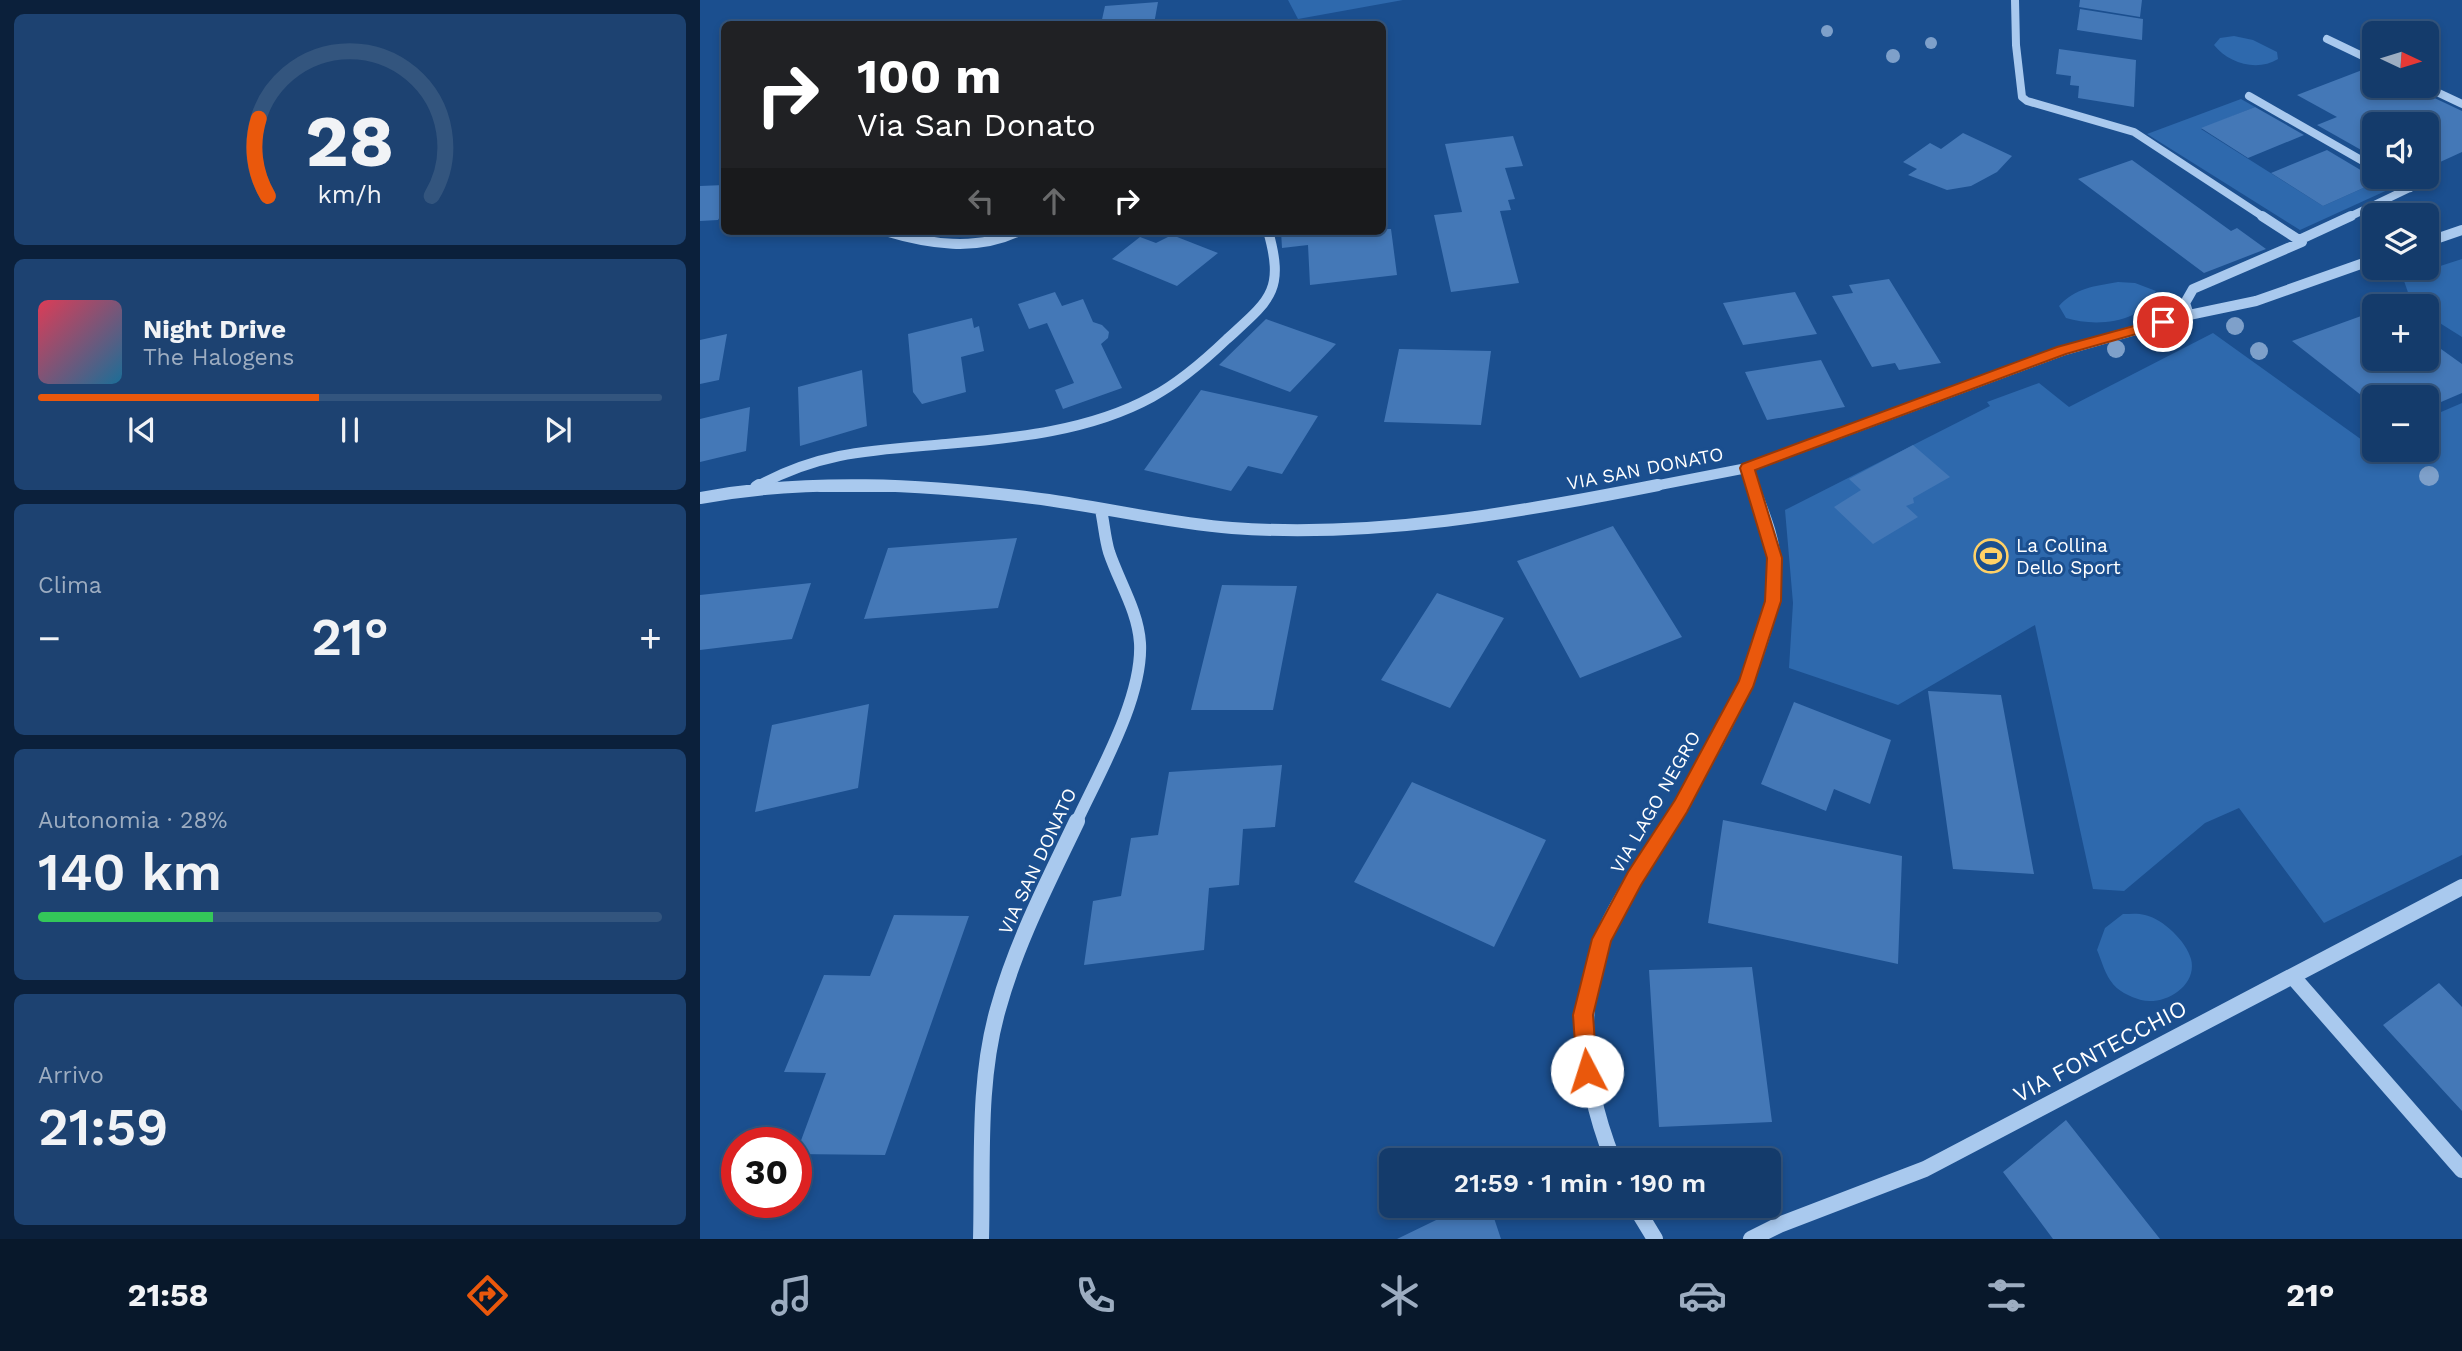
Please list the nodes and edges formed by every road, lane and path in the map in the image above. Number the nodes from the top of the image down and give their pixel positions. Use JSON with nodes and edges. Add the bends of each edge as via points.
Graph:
{"nodes":[{"id":1,"x":2015,"y":0,"type":"edge"},
{"id":2,"x":2327,"y":39,"type":"dead end"},
{"id":3,"x":2362,"y":56,"type":"edge"},
{"id":4,"x":2440,"y":94,"type":"edge"},
{"id":5,"x":2249,"y":96,"type":"dead end"},
{"id":6,"x":2462,"y":104,"type":"edge"},
{"id":7,"x":2362,"y":161,"type":"edge"},
{"id":8,"x":2407,"y":189,"type":"edge"},
{"id":9,"x":2462,"y":230,"type":"edge"},
{"id":10,"x":896,"y":235,"type":"edge"},
{"id":11,"x":1008,"y":235,"type":"edge"},
{"id":12,"x":1269,"y":235,"type":"edge"},
{"id":13,"x":2439,"y":238,"type":"edge"},
{"id":14,"x":2299,"y":240,"type":"junction"},
{"id":15,"x":2362,"y":264,"type":"edge"},
{"id":16,"x":2189,"y":315,"type":"junction"},
{"id":17,"x":1747,"y":468,"type":"junction"},
{"id":18,"x":753,"y":488,"type":"junction"},
{"id":19,"x":700,"y":498,"type":"edge"},
{"id":20,"x":1101,"y":510,"type":"junction"},
{"id":21,"x":2462,"y":887,"type":"edge"},
{"id":22,"x":2293,"y":976,"type":"junction"},
{"id":23,"x":1609,"y":1148,"type":"edge"},
{"id":24,"x":2462,"y":1170,"type":"edge"},
{"id":25,"x":1642,"y":1218,"type":"edge"},
{"id":26,"x":981,"y":1239,"type":"edge"},
{"id":27,"x":1655,"y":1239,"type":"edge"},
{"id":28,"x":1752,"y":1239,"type":"edge"}],
"edges":[{"from":1,"to":14,"type":"street","via":[[2022,97],[2133,132]]},
{"from":2,"to":3,"type":"street"},
{"from":4,"to":6,"type":"street"},
{"from":5,"to":7,"type":"street"},
{"from":8,"to":14,"type":"street"},
{"from":9,"to":13,"type":"street"},
{"from":10,"to":11,"type":"street","via":[[973,243]]},
{"from":12,"to":18,"type":"street","via":[[1278,276],[1269,297],[1193,372],[1140,404],[1060,429],[828,458]]},
{"from":14,"to":16,"type":"street","via":[[2302,242],[2193,289],[2185,303]]},
{"from":15,"to":16,"type":"street","name":"VIA SAN DONATO","via":[[2256,301]]},
{"from":16,"to":17,"type":"street","name":"VIA SAN DONATO","via":[[2062,351]]},
{"from":17,"to":20,"type":"street","name":"VIA SAN DONATO","via":[[1546,507],[1427,524],[1231,528]]},
{"from":17,"to":23,"type":"street","name":"VIA LAGO NEGRO","via":[[1775,558],[1773,601],[1741,693],[1602,939],[1583,1015],[1584,1054]]},
{"from":18,"to":19,"type":"street","name":"VIA SAN DONATO"},
{"from":18,"to":20,"type":"street","name":"VIA SAN DONATO","via":[[904,486],[1032,498]]},
{"from":20,"to":26,"type":"street","name":"VIA SAN DONATO","via":[[1108,551],[1135,617],[1140,643],[1137,674],[1120,729],[1021,939],[997,1011],[985,1082]]},
{"from":21,"to":22,"type":"street","name":"VIA FONTECCHIO"},
{"from":22,"to":24,"type":"street"},
{"from":22,"to":28,"type":"street","name":"VIA FONTECCHIO","via":[[1925,1168]]},
{"from":25,"to":27,"type":"street"}]}
